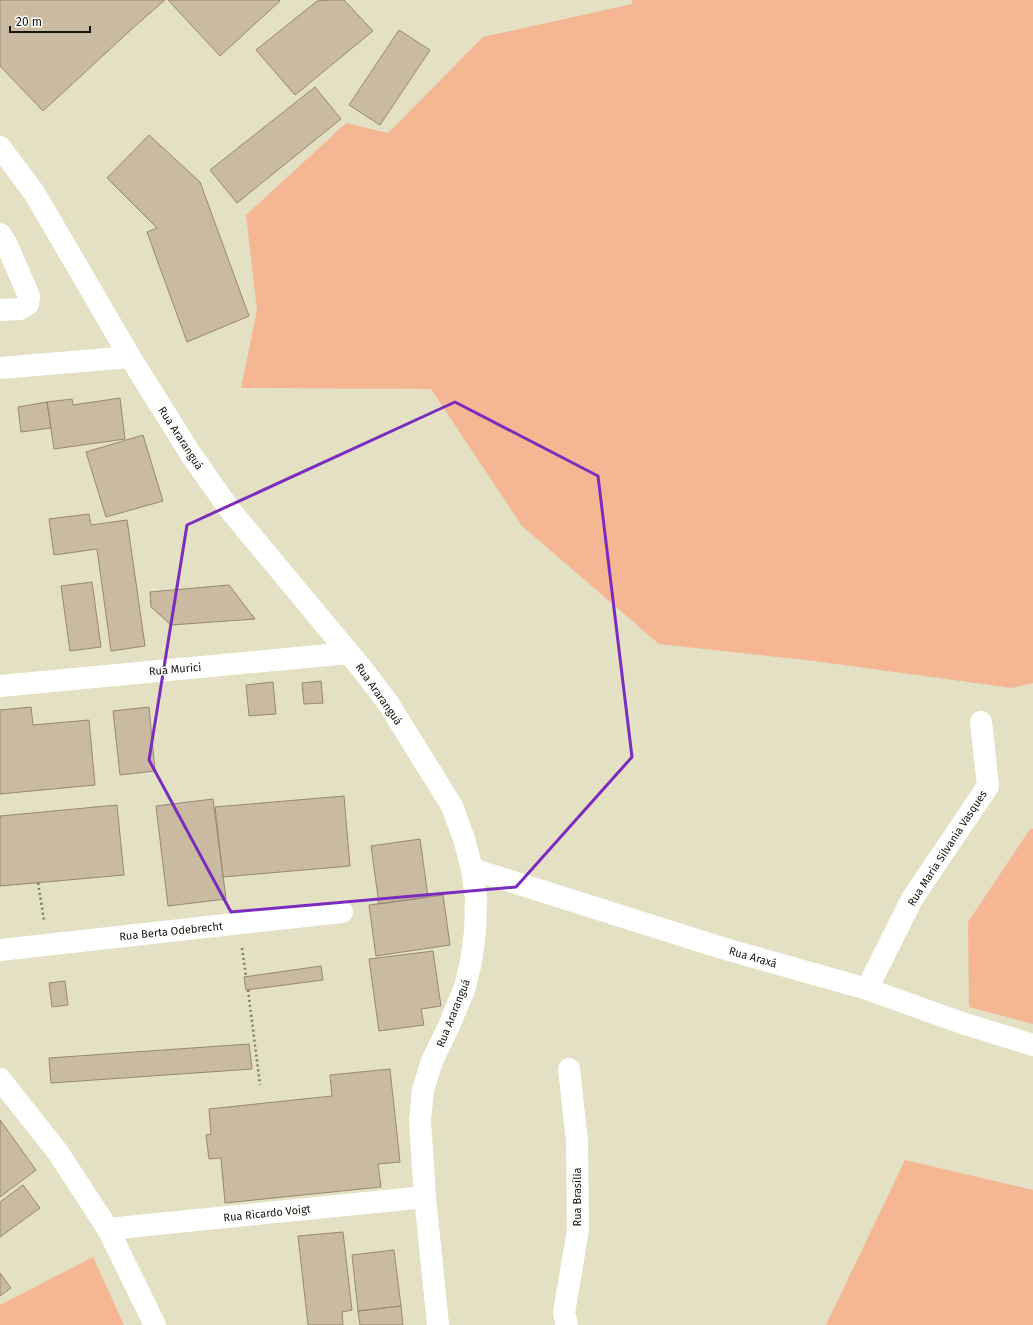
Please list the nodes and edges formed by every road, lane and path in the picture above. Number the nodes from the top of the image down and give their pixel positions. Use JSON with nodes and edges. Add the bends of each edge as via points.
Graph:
{"nodes":[{"id":1,"x":0,"y":147,"type":"edge"},
{"id":2,"x":0,"y":234,"type":"edge"},
{"id":3,"x":0,"y":310,"type":"edge"},
{"id":4,"x":130,"y":357,"type":"junction"},
{"id":5,"x":0,"y":368,"type":"edge"},
{"id":6,"x":350,"y":653,"type":"junction"},
{"id":7,"x":0,"y":686,"type":"edge"},
{"id":8,"x":981,"y":722,"type":"dead end"},
{"id":9,"x":472,"y":869,"type":"junction"},
{"id":10,"x":38,"y":883,"type":"dead end"},
{"id":11,"x":342,"y":912,"type":"dead end"},
{"id":12,"x":47,"y":944,"type":"junction"},
{"id":13,"x":0,"y":950,"type":"edge"},
{"id":14,"x":867,"y":989,"type":"junction"},
{"id":15,"x":248,"y":990,"type":"dead end"},
{"id":16,"x":1033,"y":1045,"type":"edge"},
{"id":17,"x":569,"y":1069,"type":"dead end"},
{"id":18,"x":0,"y":1079,"type":"edge"},
{"id":19,"x":260,"y":1085,"type":"dead end"},
{"id":20,"x":425,"y":1197,"type":"junction"},
{"id":21,"x":108,"y":1229,"type":"junction"},
{"id":22,"x":156,"y":1325,"type":"edge"},
{"id":23,"x":438,"y":1325,"type":"edge"},
{"id":24,"x":567,"y":1325,"type":"edge"}],
"edges":[{"from":1,"to":4,"type":"street","name":"Rua Araranguá","via":[[35,194]]},
{"from":2,"to":3,"type":"street","via":[[29,296],[28,304],[20,309]]},
{"from":4,"to":5,"type":"street"},
{"from":4,"to":6,"type":"street","name":"Rua Araranguá","via":[[190,453],[230,510]]},
{"from":6,"to":7,"type":"street","name":"Rua Murici"},
{"from":6,"to":9,"type":"street","name":"Rua Araranguá","via":[[388,703],[452,806]]},
{"from":8,"to":14,"type":"street","name":"Rua Maria Silvania Vasques","via":[[988,786],[912,899]]},
{"from":9,"to":14,"type":"street","name":"Rua Araxá","via":[[714,945]]},
{"from":9,"to":20,"type":"street","name":"Rua Araranguá","via":[[476,899],[475,932],[469,969],[465,987],[450,1026],[432,1061],[423,1090],[420,1121]]},
{"from":10,"to":12,"type":"path"},
{"from":11,"to":12,"type":"street","name":"Rua Berta Odebrecht"},
{"from":12,"to":13,"type":"street","name":"Rua Berta Odebrecht"},
{"from":14,"to":16,"type":"street","name":"Rua Araxá"},
{"from":15,"to":19,"type":"path"},
{"from":17,"to":24,"type":"street","name":"Rua Brasília","via":[[577,1141],[578,1230],[564,1313]]},
{"from":18,"to":21,"type":"street","via":[[58,1151]]},
{"from":20,"to":21,"type":"street","name":"Rua Ricardo Voigt"},
{"from":20,"to":23,"type":"street","name":"Rua Araranguá"},
{"from":21,"to":22,"type":"street"}]}
